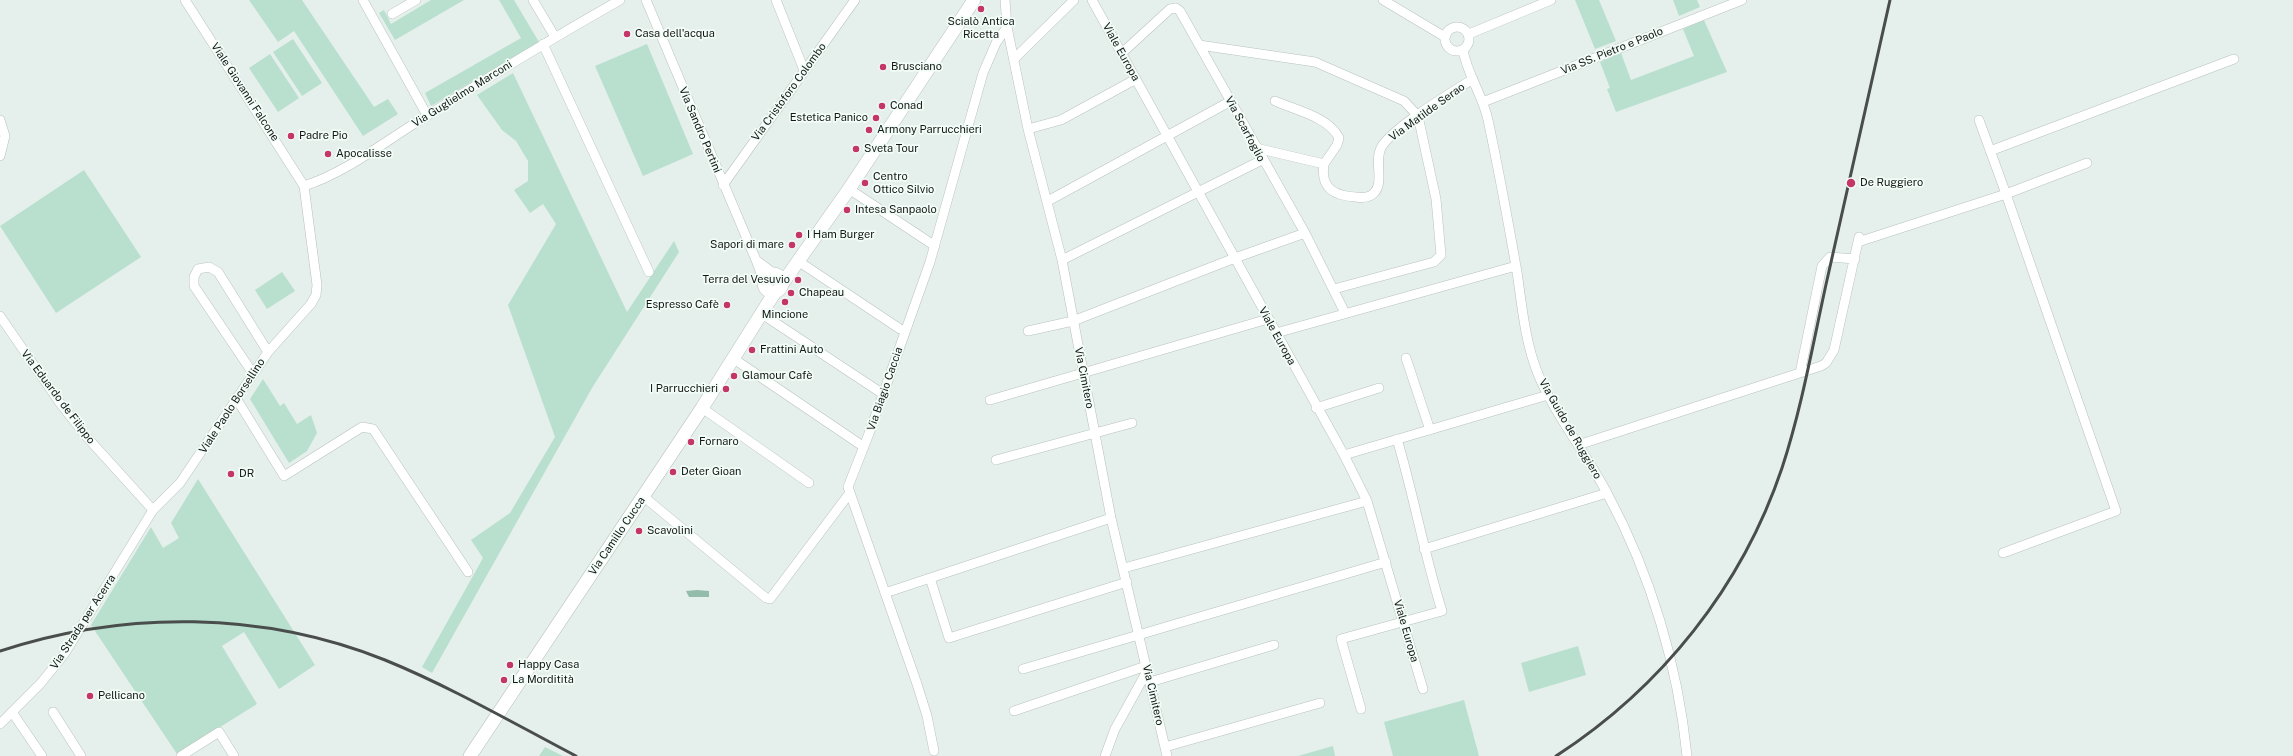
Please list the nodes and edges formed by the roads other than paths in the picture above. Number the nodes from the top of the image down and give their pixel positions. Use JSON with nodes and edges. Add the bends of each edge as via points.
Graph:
{"nodes":[{"id":1,"x":184,"y":0,"type":"edge"},
{"id":2,"x":363,"y":0,"type":"edge"},
{"id":3,"x":416,"y":0,"type":"edge"},
{"id":4,"x":533,"y":0,"type":"edge"},
{"id":5,"x":620,"y":0,"type":"edge"},
{"id":6,"x":646,"y":0,"type":"edge"},
{"id":7,"x":776,"y":0,"type":"edge"},
{"id":8,"x":855,"y":0,"type":"edge"},
{"id":9,"x":974,"y":0,"type":"edge"},
{"id":10,"x":1005,"y":0,"type":"edge"},
{"id":11,"x":1074,"y":0,"type":"edge"},
{"id":12,"x":1092,"y":0,"type":"edge"},
{"id":13,"x":1384,"y":0,"type":"edge"},
{"id":14,"x":1551,"y":0,"type":"edge"},
{"id":15,"x":1742,"y":0,"type":"edge"},
{"id":16,"x":1398,"y":3,"type":"edge"},
{"id":17,"x":392,"y":14,"type":"dead end"},
{"id":18,"x":1007,"y":27,"type":"junction"},
{"id":19,"x":1469,"y":34,"type":"junction"},
{"id":20,"x":555,"y":37,"type":"junction"},
{"id":21,"x":1445,"y":37,"type":"junction"},
{"id":22,"x":543,"y":44,"type":"junction"},
{"id":23,"x":1200,"y":45,"type":"junction"},
{"id":24,"x":1463,"y":50,"type":"junction"},
{"id":25,"x":1122,"y":53,"type":"junction"},
{"id":26,"x":1015,"y":58,"type":"junction"},
{"id":27,"x":2234,"y":59,"type":"dead end"},
{"id":28,"x":804,"y":70,"type":"junction"},
{"id":29,"x":1136,"y":79,"type":"junction"},
{"id":30,"x":1474,"y":79,"type":"junction"},
{"id":31,"x":1231,"y":101,"type":"junction"},
{"id":32,"x":1275,"y":101,"type":"dead end"},
{"id":33,"x":1483,"y":102,"type":"junction"},
{"id":34,"x":428,"y":115,"type":"junction"},
{"id":35,"x":1418,"y":116,"type":"junction"},
{"id":36,"x":0,"y":120,"type":"edge"},
{"id":37,"x":1979,"y":120,"type":"dead end"},
{"id":38,"x":1028,"y":129,"type":"junction"},
{"id":39,"x":1168,"y":136,"type":"junction"},
{"id":40,"x":1256,"y":148,"type":"junction"},
{"id":41,"x":1990,"y":150,"type":"junction"},
{"id":42,"x":0,"y":156,"type":"edge"},
{"id":43,"x":1262,"y":160,"type":"junction"},
{"id":44,"x":2086,"y":163,"type":"dead end"},
{"id":45,"x":1324,"y":164,"type":"junction"},
{"id":46,"x":723,"y":185,"type":"junction"},
{"id":47,"x":304,"y":186,"type":"junction"},
{"id":48,"x":849,"y":189,"type":"junction"},
{"id":49,"x":1199,"y":193,"type":"junction"},
{"id":50,"x":2006,"y":194,"type":"junction"},
{"id":51,"x":1048,"y":202,"type":"junction"},
{"id":52,"x":1305,"y":233,"type":"junction"},
{"id":53,"x":935,"y":246,"type":"junction"},
{"id":54,"x":1235,"y":258,"type":"junction"},
{"id":55,"x":1855,"y":259,"type":"junction"},
{"id":56,"x":756,"y":260,"type":"junction"},
{"id":57,"x":1062,"y":260,"type":"junction"},
{"id":58,"x":795,"y":265,"type":"junction"},
{"id":59,"x":1516,"y":266,"type":"junction"},
{"id":60,"x":649,"y":272,"type":"dead end"},
{"id":61,"x":774,"y":283,"type":"junction"},
{"id":62,"x":1334,"y":290,"type":"junction"},
{"id":63,"x":1345,"y":313,"type":"junction"},
{"id":64,"x":762,"y":314,"type":"junction"},
{"id":65,"x":0,"y":316,"type":"edge"},
{"id":66,"x":1268,"y":319,"type":"junction"},
{"id":67,"x":1073,"y":321,"type":"junction"},
{"id":68,"x":900,"y":329,"type":"dead end"},
{"id":69,"x":1028,"y":331,"type":"dead end"},
{"id":70,"x":1276,"y":333,"type":"junction"},
{"id":71,"x":268,"y":352,"type":"junction"},
{"id":72,"x":1406,"y":358,"type":"dead end"},
{"id":73,"x":734,"y":359,"type":"junction"},
{"id":74,"x":252,"y":372,"type":"junction"},
{"id":75,"x":1800,"y":373,"type":"junction"},
{"id":76,"x":1083,"y":374,"type":"junction"},
{"id":77,"x":1379,"y":388,"type":"dead end"},
{"id":78,"x":883,"y":394,"type":"junction"},
{"id":79,"x":1548,"y":395,"type":"junction"},
{"id":80,"x":236,"y":398,"type":"junction"},
{"id":81,"x":990,"y":400,"type":"dead end"},
{"id":82,"x":702,"y":408,"type":"junction"},
{"id":83,"x":1316,"y":408,"type":"junction"},
{"id":84,"x":1132,"y":423,"type":"dead end"},
{"id":85,"x":1430,"y":430,"type":"junction"},
{"id":86,"x":1096,"y":433,"type":"junction"},
{"id":87,"x":1396,"y":439,"type":"junction"},
{"id":88,"x":1578,"y":444,"type":"junction"},
{"id":89,"x":864,"y":447,"type":"junction"},
{"id":90,"x":1344,"y":455,"type":"junction"},
{"id":91,"x":996,"y":460,"type":"dead end"},
{"id":92,"x":809,"y":483,"type":"dead end"},
{"id":93,"x":1607,"y":492,"type":"junction"},
{"id":94,"x":849,"y":494,"type":"junction"},
{"id":95,"x":643,"y":496,"type":"junction"},
{"id":96,"x":1367,"y":501,"type":"junction"},
{"id":97,"x":153,"y":510,"type":"junction"},
{"id":98,"x":1111,"y":518,"type":"junction"},
{"id":99,"x":1424,"y":549,"type":"junction"},
{"id":100,"x":2003,"y":553,"type":"dead end"},
{"id":101,"x":1386,"y":562,"type":"junction"},
{"id":102,"x":1124,"y":568,"type":"junction"},
{"id":103,"x":468,"y":572,"type":"dead end"},
{"id":104,"x":930,"y":578,"type":"junction"},
{"id":105,"x":1127,"y":582,"type":"junction"},
{"id":106,"x":885,"y":593,"type":"junction"},
{"id":107,"x":1403,"y":622,"type":"junction"},
{"id":108,"x":1139,"y":634,"type":"junction"},
{"id":109,"x":1274,"y":645,"type":"dead end"},
{"id":110,"x":1023,"y":669,"type":"dead end"},
{"id":111,"x":1146,"y":670,"type":"junction"},
{"id":112,"x":1150,"y":682,"type":"junction"},
{"id":113,"x":1423,"y":689,"type":"dead end"},
{"id":114,"x":1320,"y":703,"type":"dead end"},
{"id":115,"x":1361,"y":708,"type":"dead end"},
{"id":116,"x":1014,"y":711,"type":"dead end"},
{"id":117,"x":12,"y":712,"type":"junction"},
{"id":118,"x":53,"y":712,"type":"dead end"},
{"id":119,"x":0,"y":724,"type":"edge"},
{"id":120,"x":934,"y":751,"type":"dead end"},
{"id":121,"x":1166,"y":751,"type":"edge"},
{"id":122,"x":42,"y":756,"type":"edge"},
{"id":123,"x":82,"y":756,"type":"edge"},
{"id":124,"x":181,"y":756,"type":"edge"},
{"id":125,"x":234,"y":756,"type":"edge"},
{"id":126,"x":470,"y":756,"type":"edge"},
{"id":127,"x":1105,"y":756,"type":"edge"},
{"id":128,"x":1687,"y":756,"type":"edge"}],
"edges":[{"from":1,"to":47,"type":"street","name":"Viale Giovanni Falcone"},
{"from":2,"to":34,"type":"street"},
{"from":3,"to":17,"type":"street"},
{"from":4,"to":20,"type":"street"},
{"from":5,"to":20,"type":"street","name":"Via Guglielmo Marconi"},
{"from":6,"to":46,"type":"street","name":"Via Sandro Pertini"},
{"from":7,"to":28,"type":"street"},
{"from":8,"to":28,"type":"street","name":"Via Cristoforo Colombo"},
{"from":9,"to":48,"type":"street"},
{"from":10,"to":18,"type":"street","name":"Via Cimitero"},
{"from":11,"to":26,"type":"street"},
{"from":12,"to":25,"type":"street","name":"Viale Europa"},
{"from":13,"to":16,"type":"street"},
{"from":14,"to":19,"type":"street"},
{"from":15,"to":33,"type":"street","name":"Via SS. Pietro e Paolo"},
{"from":16,"to":21,"type":"street"},
{"from":18,"to":26,"type":"street","name":"Via Cimitero"},
{"from":18,"to":53,"type":"street","name":"Via Biagio Caccia","via":[[996,43],[975,98]]},
{"from":19,"to":21,"type":"street","via":[[1463,28],[1455,26],[1448,30]]},
{"from":19,"to":24,"type":"street","via":[[1470,41]]},
{"from":20,"to":22,"type":"street","name":"Via Guglielmo Marconi"},
{"from":21,"to":24,"type":"street","via":[[1449,48]]},
{"from":22,"to":34,"type":"street","name":"Via Guglielmo Marconi"},
{"from":22,"to":60,"type":"street"},
{"from":23,"to":25,"type":"street","name":"Via Scarfoglio","via":[[1176,8],[1170,9]]},
{"from":23,"to":31,"type":"street","name":"Via Scarfoglio"},
{"from":23,"to":35,"type":"street","via":[[1315,62],[1404,101]]},
{"from":24,"to":30,"type":"street","name":"Via Guido de Ruggiero","via":[[1465,61]]},
{"from":25,"to":29,"type":"street","name":"Viale Europa"},
{"from":26,"to":38,"type":"street","name":"Via Cimitero"},
{"from":27,"to":41,"type":"street"},
{"from":28,"to":46,"type":"street","name":"Via Cristoforo Colombo"},
{"from":29,"to":38,"type":"street","via":[[1061,120]]},
{"from":29,"to":39,"type":"street","name":"Viale Europa"},
{"from":30,"to":33,"type":"street","name":"Via Guido de Ruggiero"},
{"from":30,"to":35,"type":"street","name":"Via Matilde Serao"},
{"from":31,"to":39,"type":"street"},
{"from":31,"to":40,"type":"street","name":"Via Scarfoglio"},
{"from":32,"to":45,"type":"street","via":[[1326,123],[1336,132],[1339,138],[1337,145]]},
{"from":33,"to":59,"type":"street","name":"Via Guido de Ruggiero","via":[[1503,190]]},
{"from":34,"to":47,"type":"street","name":"Via Guglielmo Marconi","via":[[319,181]]},
{"from":35,"to":45,"type":"street","name":"Via Matilde Serao","via":[[1382,145],[1378,161],[1378,186],[1374,193],[1366,197],[1342,197],[1334,193],[1325,182]]},
{"from":35,"to":62,"type":"street","via":[[1436,199],[1441,255],[1434,262]]},
{"from":36,"to":42,"type":"street","via":[[4,130]]},
{"from":37,"to":41,"type":"street"},
{"from":38,"to":51,"type":"street","name":"Via Cimitero"},
{"from":39,"to":49,"type":"street","name":"Viale Europa"},
{"from":39,"to":51,"type":"street"},
{"from":40,"to":43,"type":"street","name":"Via Scarfoglio"},
{"from":40,"to":45,"type":"street"},
{"from":41,"to":50,"type":"street"},
{"from":43,"to":49,"type":"street"},
{"from":43,"to":52,"type":"street","name":"Via Scarfoglio"},
{"from":44,"to":50,"type":"street"},
{"from":46,"to":56,"type":"street","name":"Via Sandro Pertini"},
{"from":47,"to":71,"type":"street","name":"Viale Paolo Borsellino","via":[[316,295],[307,310]]},
{"from":48,"to":53,"type":"street"},
{"from":48,"to":58,"type":"street"},
{"from":49,"to":54,"type":"street","name":"Viale Europa"},
{"from":49,"to":57,"type":"street"},
{"from":50,"to":55,"type":"street","via":[[1859,239]]},
{"from":50,"to":100,"type":"street","via":[[2116,511]]},
{"from":51,"to":57,"type":"street","name":"Via Cimitero"},
{"from":52,"to":54,"type":"street"},
{"from":52,"to":62,"type":"street","name":"Via Scarfoglio"},
{"from":53,"to":78,"type":"street","name":"Via Biagio Caccia"},
{"from":54,"to":66,"type":"street","name":"Viale Europa"},
{"from":54,"to":67,"type":"street"},
{"from":55,"to":75,"type":"street","via":[[1830,358],[1820,366]]},
{"from":55,"to":75,"type":"street","via":[[1830,257],[1822,266]]},
{"from":56,"to":61,"type":"street","name":"Via Sandro Pertini"},
{"from":56,"to":61,"type":"street","name":"Via Sandro Pertini"},
{"from":57,"to":67,"type":"street","name":"Via Cimitero"},
{"from":58,"to":61,"type":"street"},
{"from":58,"to":68,"type":"street"},
{"from":59,"to":63,"type":"street"},
{"from":59,"to":79,"type":"street","name":"Via Guido de Ruggiero","via":[[1532,355]]},
{"from":61,"to":64,"type":"street","name":"Via Camillo Cucca"},
{"from":62,"to":63,"type":"street","name":"Via Scarfoglio"},
{"from":63,"to":70,"type":"street"},
{"from":64,"to":73,"type":"street","name":"Via Camillo Cucca"},
{"from":64,"to":78,"type":"street"},
{"from":65,"to":97,"type":"street","name":"Via Eduardo de Filippo","via":[[64,408],[109,463]]},
{"from":66,"to":70,"type":"street","name":"Viale Europa"},
{"from":66,"to":76,"type":"street"},
{"from":67,"to":69,"type":"street"},
{"from":67,"to":76,"type":"street","name":"Via Cimitero"},
{"from":70,"to":83,"type":"street","name":"Viale Europa"},
{"from":71,"to":74,"type":"street","name":"Viale Paolo Borsellino"},
{"from":71,"to":74,"type":"street","via":[[218,272],[209,267],[198,269],[194,277],[194,286]]},
{"from":72,"to":85,"type":"street"},
{"from":73,"to":82,"type":"street","name":"Via Camillo Cucca"},
{"from":73,"to":89,"type":"street"},
{"from":74,"to":80,"type":"street","name":"Viale Paolo Borsellino"},
{"from":75,"to":88,"type":"street"},
{"from":76,"to":81,"type":"street"},
{"from":76,"to":86,"type":"street","name":"Via Cimitero"},
{"from":77,"to":83,"type":"street"},
{"from":78,"to":89,"type":"street","name":"Via Biagio Caccia"},
{"from":79,"to":85,"type":"street"},
{"from":79,"to":88,"type":"street","name":"Via Guido de Ruggiero"},
{"from":80,"to":97,"type":"street","name":"Viale Paolo Borsellino","via":[[180,483]]},
{"from":80,"to":103,"type":"street","via":[[284,476],[362,427],[373,429]]},
{"from":82,"to":92,"type":"street"},
{"from":82,"to":95,"type":"street","name":"Via Camillo Cucca"},
{"from":83,"to":90,"type":"street","name":"Viale Europa"},
{"from":84,"to":86,"type":"street"},
{"from":85,"to":87,"type":"street"},
{"from":86,"to":91,"type":"street"},
{"from":86,"to":98,"type":"street","name":"Via Cimitero"},
{"from":87,"to":90,"type":"street"},
{"from":87,"to":99,"type":"street","via":[[1414,498]]},
{"from":88,"to":93,"type":"street","name":"Via Guido de Ruggiero"},
{"from":89,"to":94,"type":"street","name":"Via Biagio Caccia","via":[[848,487]]},
{"from":90,"to":96,"type":"street","name":"Viale Europa"},
{"from":93,"to":99,"type":"street"},
{"from":93,"to":128,"type":"street","name":"Via Guido de Ruggiero","via":[[1629,538],[1659,619],[1680,704]]},
{"from":94,"to":95,"type":"street","via":[[770,599]]},
{"from":94,"to":106,"type":"street"},
{"from":95,"to":126,"type":"street","name":"Via Camillo Cucca"},
{"from":96,"to":101,"type":"street","name":"Viale Europa"},
{"from":96,"to":102,"type":"street"},
{"from":97,"to":117,"type":"street","name":"Via Strada per Acerra","via":[[65,653],[41,683]]},
{"from":98,"to":102,"type":"street","name":"Via Cimitero"},
{"from":98,"to":104,"type":"street"},
{"from":99,"to":107,"type":"street","via":[[1442,611]]},
{"from":101,"to":107,"type":"street","name":"Viale Europa"},
{"from":101,"to":108,"type":"street"},
{"from":102,"to":105,"type":"street","name":"Via Cimitero"},
{"from":104,"to":105,"type":"street","via":[[949,638]]},
{"from":104,"to":106,"type":"street"},
{"from":105,"to":108,"type":"street","name":"Via Cimitero"},
{"from":106,"to":120,"type":"street","via":[[927,716]]},
{"from":107,"to":113,"type":"street","name":"Viale Europa"},
{"from":107,"to":115,"type":"street","via":[[1341,639]]},
{"from":108,"to":110,"type":"street"},
{"from":108,"to":111,"type":"street","name":"Via Cimitero"},
{"from":109,"to":112,"type":"street"},
{"from":111,"to":112,"type":"street","name":"Via Cimitero"},
{"from":111,"to":116,"type":"street"},
{"from":111,"to":127,"type":"street","via":[[1115,729]]},
{"from":112,"to":121,"type":"street","name":"Via Cimitero"},
{"from":114,"to":121,"type":"street"},
{"from":117,"to":119,"type":"street","name":"Via Strada per Acerra"},
{"from":117,"to":122,"type":"street"},
{"from":118,"to":123,"type":"street"},
{"from":124,"to":125,"type":"street","via":[[219,732]]}]}
